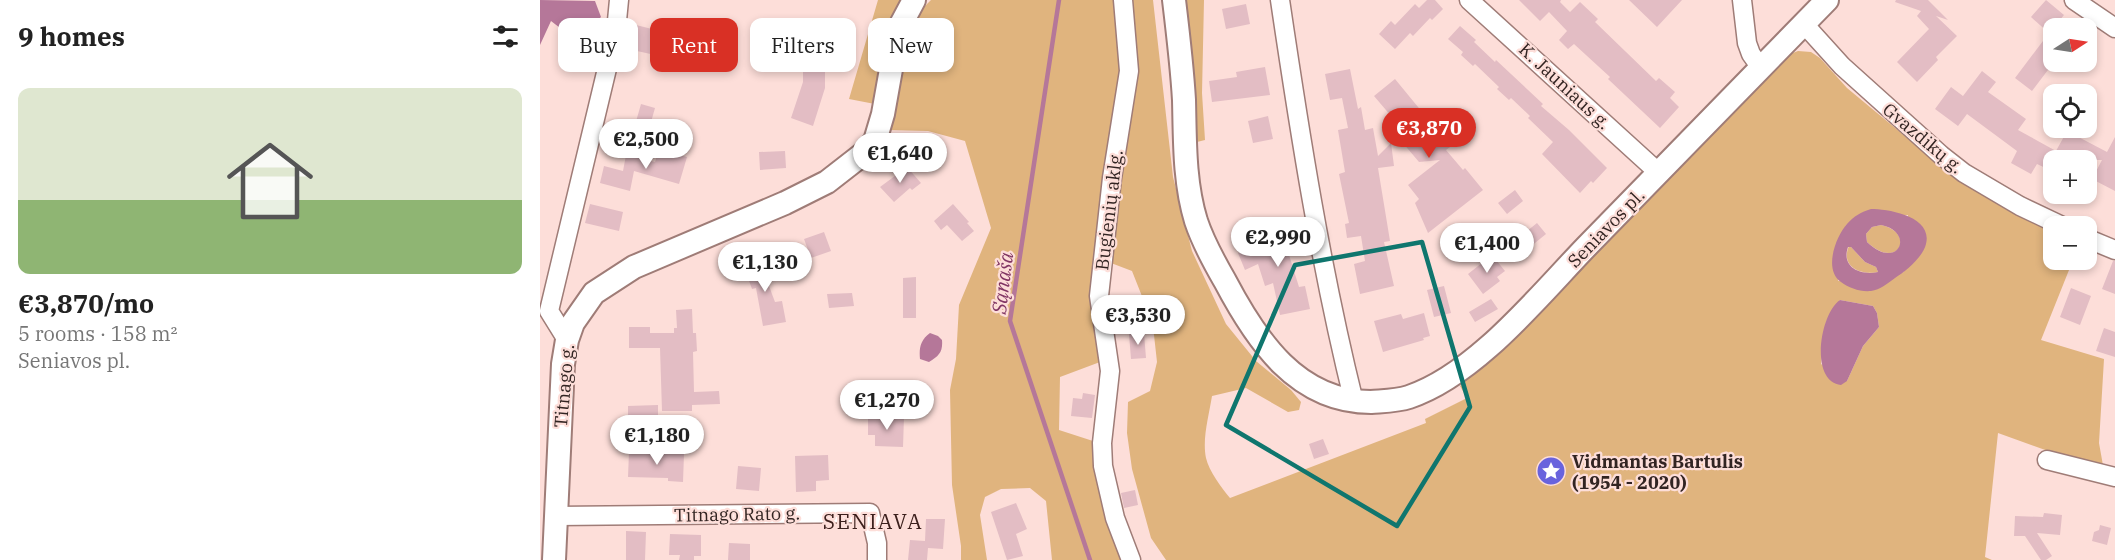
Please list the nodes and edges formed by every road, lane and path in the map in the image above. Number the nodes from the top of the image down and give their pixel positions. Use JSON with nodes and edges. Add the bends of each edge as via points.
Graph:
{"nodes":[{"id":1,"x":620,"y":0,"type":"edge"},
{"id":2,"x":914,"y":0,"type":"edge"},
{"id":3,"x":1123,"y":0,"type":"edge"},
{"id":4,"x":1174,"y":0,"type":"edge"},
{"id":5,"x":1280,"y":0,"type":"edge"},
{"id":6,"x":1469,"y":0,"type":"edge"},
{"id":7,"x":1742,"y":0,"type":"edge"},
{"id":8,"x":1827,"y":0,"type":"edge"},
{"id":9,"x":2074,"y":0,"type":"edge"},
{"id":10,"x":1803,"y":24,"type":"junction"},
{"id":11,"x":2115,"y":28,"type":"edge"},
{"id":12,"x":1761,"y":68,"type":"junction"},
{"id":13,"x":1659,"y":173,"type":"junction"},
{"id":14,"x":2043,"y":217,"type":"edge"},
{"id":15,"x":2097,"y":243,"type":"edge"},
{"id":16,"x":2115,"y":250,"type":"edge"},
{"id":17,"x":567,"y":340,"type":"junction"},
{"id":18,"x":1354,"y":402,"type":"junction"},
{"id":19,"x":2048,"y":460,"type":"dead end"},
{"id":20,"x":2115,"y":477,"type":"edge"},
{"id":21,"x":556,"y":516,"type":"junction"},
{"id":22,"x":554,"y":560,"type":"edge"},
{"id":23,"x":877,"y":560,"type":"edge"},
{"id":24,"x":1131,"y":560,"type":"edge"}],
"edges":[{"from":1,"to":17,"type":"street","via":[[549,311]]},
{"from":2,"to":17,"type":"main road","name":"Titnago g.","via":[[898,30],[883,114],[874,141],[863,154],[827,182],[785,203],[634,267],[594,293],[573,323]]},
{"from":3,"to":24,"type":"street","name":"Bugienių aklg.","via":[[1129,71],[1099,296],[1110,371],[1103,466],[1115,518]]},
{"from":4,"to":18,"type":"main road","name":"Seniavos pl.","via":[[1190,194],[1196,222],[1208,249],[1251,328],[1277,358],[1310,386]]},
{"from":5,"to":18,"type":"street","via":[[1306,177]]},
{"from":6,"to":13,"type":"street","name":"K. Jauniaus g."},
{"from":7,"to":12,"type":"street","via":[[1747,43]]},
{"from":8,"to":10,"type":"main road","name":"Seniavos pl."},
{"from":9,"to":11,"type":"street"},
{"from":10,"to":12,"type":"main road","name":"Seniavos pl."},
{"from":10,"to":14,"type":"street","name":"Gvazdikų g.","via":[[1842,66],[1941,155],[1964,173]]},
{"from":12,"to":13,"type":"main road","name":"Seniavos pl."},
{"from":13,"to":18,"type":"main road","name":"Seniavos pl.","via":[[1550,286],[1463,368],[1407,398]]},
{"from":15,"to":16,"type":"street"},
{"from":17,"to":21,"type":"main road","name":"Titnago g."},
{"from":19,"to":20,"type":"street"},
{"from":21,"to":22,"type":"main road","name":"Titnago g."},
{"from":21,"to":23,"type":"street","name":"Titnago Rato g.","via":[[870,513]]}]}
